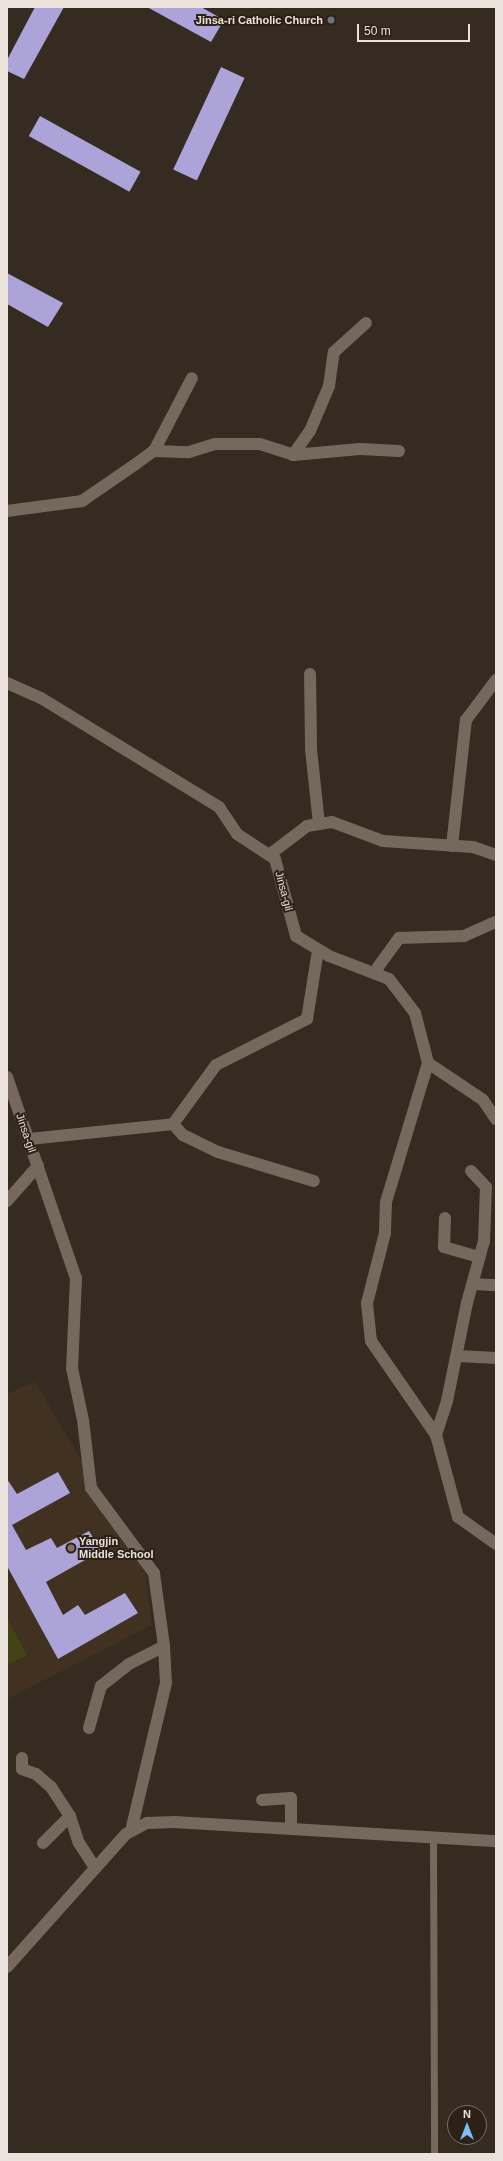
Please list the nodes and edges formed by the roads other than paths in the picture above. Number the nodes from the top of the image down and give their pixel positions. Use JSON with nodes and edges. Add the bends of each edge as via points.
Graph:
{"nodes":[{"id":1,"x":366,"y":323,"type":"dead end"},
{"id":2,"x":192,"y":378,"type":"dead end"},
{"id":3,"x":154,"y":450,"type":"junction"},
{"id":4,"x":399,"y":451,"type":"dead end"},
{"id":5,"x":293,"y":454,"type":"junction"},
{"id":6,"x":7,"y":511,"type":"edge"},
{"id":7,"x":310,"y":674,"type":"dead end"},
{"id":8,"x":496,"y":680,"type":"edge"},
{"id":9,"x":7,"y":683,"type":"edge"},
{"id":10,"x":319,"y":824,"type":"junction"},
{"id":11,"x":452,"y":846,"type":"junction"},
{"id":12,"x":269,"y":855,"type":"junction"},
{"id":13,"x":496,"y":855,"type":"edge"},
{"id":14,"x":496,"y":922,"type":"edge"},
{"id":15,"x":318,"y":950,"type":"junction"},
{"id":16,"x":376,"y":974,"type":"junction"},
{"id":17,"x":428,"y":1063,"type":"junction"},
{"id":18,"x":7,"y":1076,"type":"edge"},
{"id":19,"x":496,"y":1119,"type":"edge"},
{"id":20,"x":173,"y":1124,"type":"junction"},
{"id":21,"x":29,"y":1139,"type":"junction"},
{"id":22,"x":38,"y":1166,"type":"junction"},
{"id":23,"x":471,"y":1171,"type":"dead end"},
{"id":24,"x":314,"y":1181,"type":"dead end"},
{"id":25,"x":7,"y":1201,"type":"edge"},
{"id":26,"x":445,"y":1218,"type":"dead end"},
{"id":27,"x":480,"y":1257,"type":"junction"},
{"id":28,"x":474,"y":1284,"type":"junction"},
{"id":29,"x":496,"y":1285,"type":"edge"},
{"id":30,"x":458,"y":1356,"type":"junction"},
{"id":31,"x":496,"y":1358,"type":"edge"},
{"id":32,"x":436,"y":1435,"type":"junction"},
{"id":33,"x":496,"y":1544,"type":"edge"},
{"id":34,"x":164,"y":1646,"type":"junction"},
{"id":35,"x":89,"y":1728,"type":"dead end"},
{"id":36,"x":22,"y":1758,"type":"dead end"},
{"id":37,"x":262,"y":1800,"type":"dead end"},
{"id":38,"x":70,"y":1816,"type":"junction"},
{"id":39,"x":291,"y":1829,"type":"junction"},
{"id":40,"x":131,"y":1831,"type":"junction"},
{"id":41,"x":433,"y":1837,"type":"junction"},
{"id":42,"x":496,"y":1841,"type":"edge"},
{"id":43,"x":43,"y":1843,"type":"dead end"},
{"id":44,"x":96,"y":1868,"type":"junction"},
{"id":45,"x":7,"y":1967,"type":"edge"},
{"id":46,"x":434,"y":2154,"type":"edge"}],
"edges":[{"from":1,"to":5,"type":"street","via":[[334,352],[329,386],[310,431]]},
{"from":2,"to":3,"type":"street"},
{"from":3,"to":5,"type":"street","via":[[189,452],[216,444],[260,444]]},
{"from":3,"to":6,"type":"street","via":[[82,500]]},
{"from":4,"to":5,"type":"street","via":[[360,449]]},
{"from":7,"to":10,"type":"street","via":[[311,749]]},
{"from":8,"to":11,"type":"street","via":[[466,720]]},
{"from":9,"to":12,"type":"street","name":"Jinsa-gil","via":[[41,698],[220,807],[237,834]]},
{"from":10,"to":11,"type":"street","via":[[332,822],[383,841]]},
{"from":10,"to":12,"type":"street","via":[[307,826]]},
{"from":11,"to":13,"type":"street","via":[[473,847]]},
{"from":12,"to":15,"type":"street","name":"Jinsa-gil","via":[[275,859],[296,936]]},
{"from":14,"to":16,"type":"street","via":[[464,936],[399,938],[378,967]]},
{"from":15,"to":16,"type":"street","name":"Jinsa-gil"},
{"from":15,"to":20,"type":"street","via":[[307,1019],[216,1065]]},
{"from":16,"to":17,"type":"street","name":"Jinsa-gil","via":[[389,979],[415,1013]]},
{"from":17,"to":19,"type":"street","via":[[483,1100]]},
{"from":17,"to":32,"type":"street","via":[[386,1202],[385,1233],[367,1305],[371,1341]]},
{"from":18,"to":21,"type":"street","name":"Jinsa-gil"},
{"from":20,"to":21,"type":"street"},
{"from":20,"to":24,"type":"street","via":[[183,1135],[218,1152]]},
{"from":21,"to":22,"type":"street","name":"Jinsa-gil"},
{"from":22,"to":25,"type":"street"},
{"from":22,"to":34,"type":"street","name":"Jinsa-gil","via":[[76,1278],[72,1368],[83,1420],[91,1488],[154,1573]]},
{"from":23,"to":27,"type":"street","via":[[486,1187],[484,1242]]},
{"from":26,"to":27,"type":"street","via":[[444,1247]]},
{"from":27,"to":28,"type":"street"},
{"from":28,"to":29,"type":"street"},
{"from":28,"to":30,"type":"street","via":[[467,1303]]},
{"from":30,"to":31,"type":"street"},
{"from":30,"to":32,"type":"street"},
{"from":32,"to":33,"type":"street","via":[[458,1517]]},
{"from":34,"to":35,"type":"street","via":[[129,1664],[101,1686]]},
{"from":34,"to":40,"type":"street","name":"Jinsa-gil","via":[[166,1683]]},
{"from":36,"to":38,"type":"street","via":[[22,1769],[36,1774],[50,1787]]},
{"from":37,"to":39,"type":"street","via":[[291,1798]]},
{"from":38,"to":43,"type":"street"},
{"from":38,"to":44,"type":"street","via":[[79,1844]]},
{"from":39,"to":40,"type":"street","via":[[174,1822],[147,1823]]},
{"from":39,"to":41,"type":"street"},
{"from":40,"to":44,"type":"street"},
{"from":41,"to":42,"type":"street"},
{"from":41,"to":46,"type":"lane"},
{"from":44,"to":45,"type":"street"}]}
